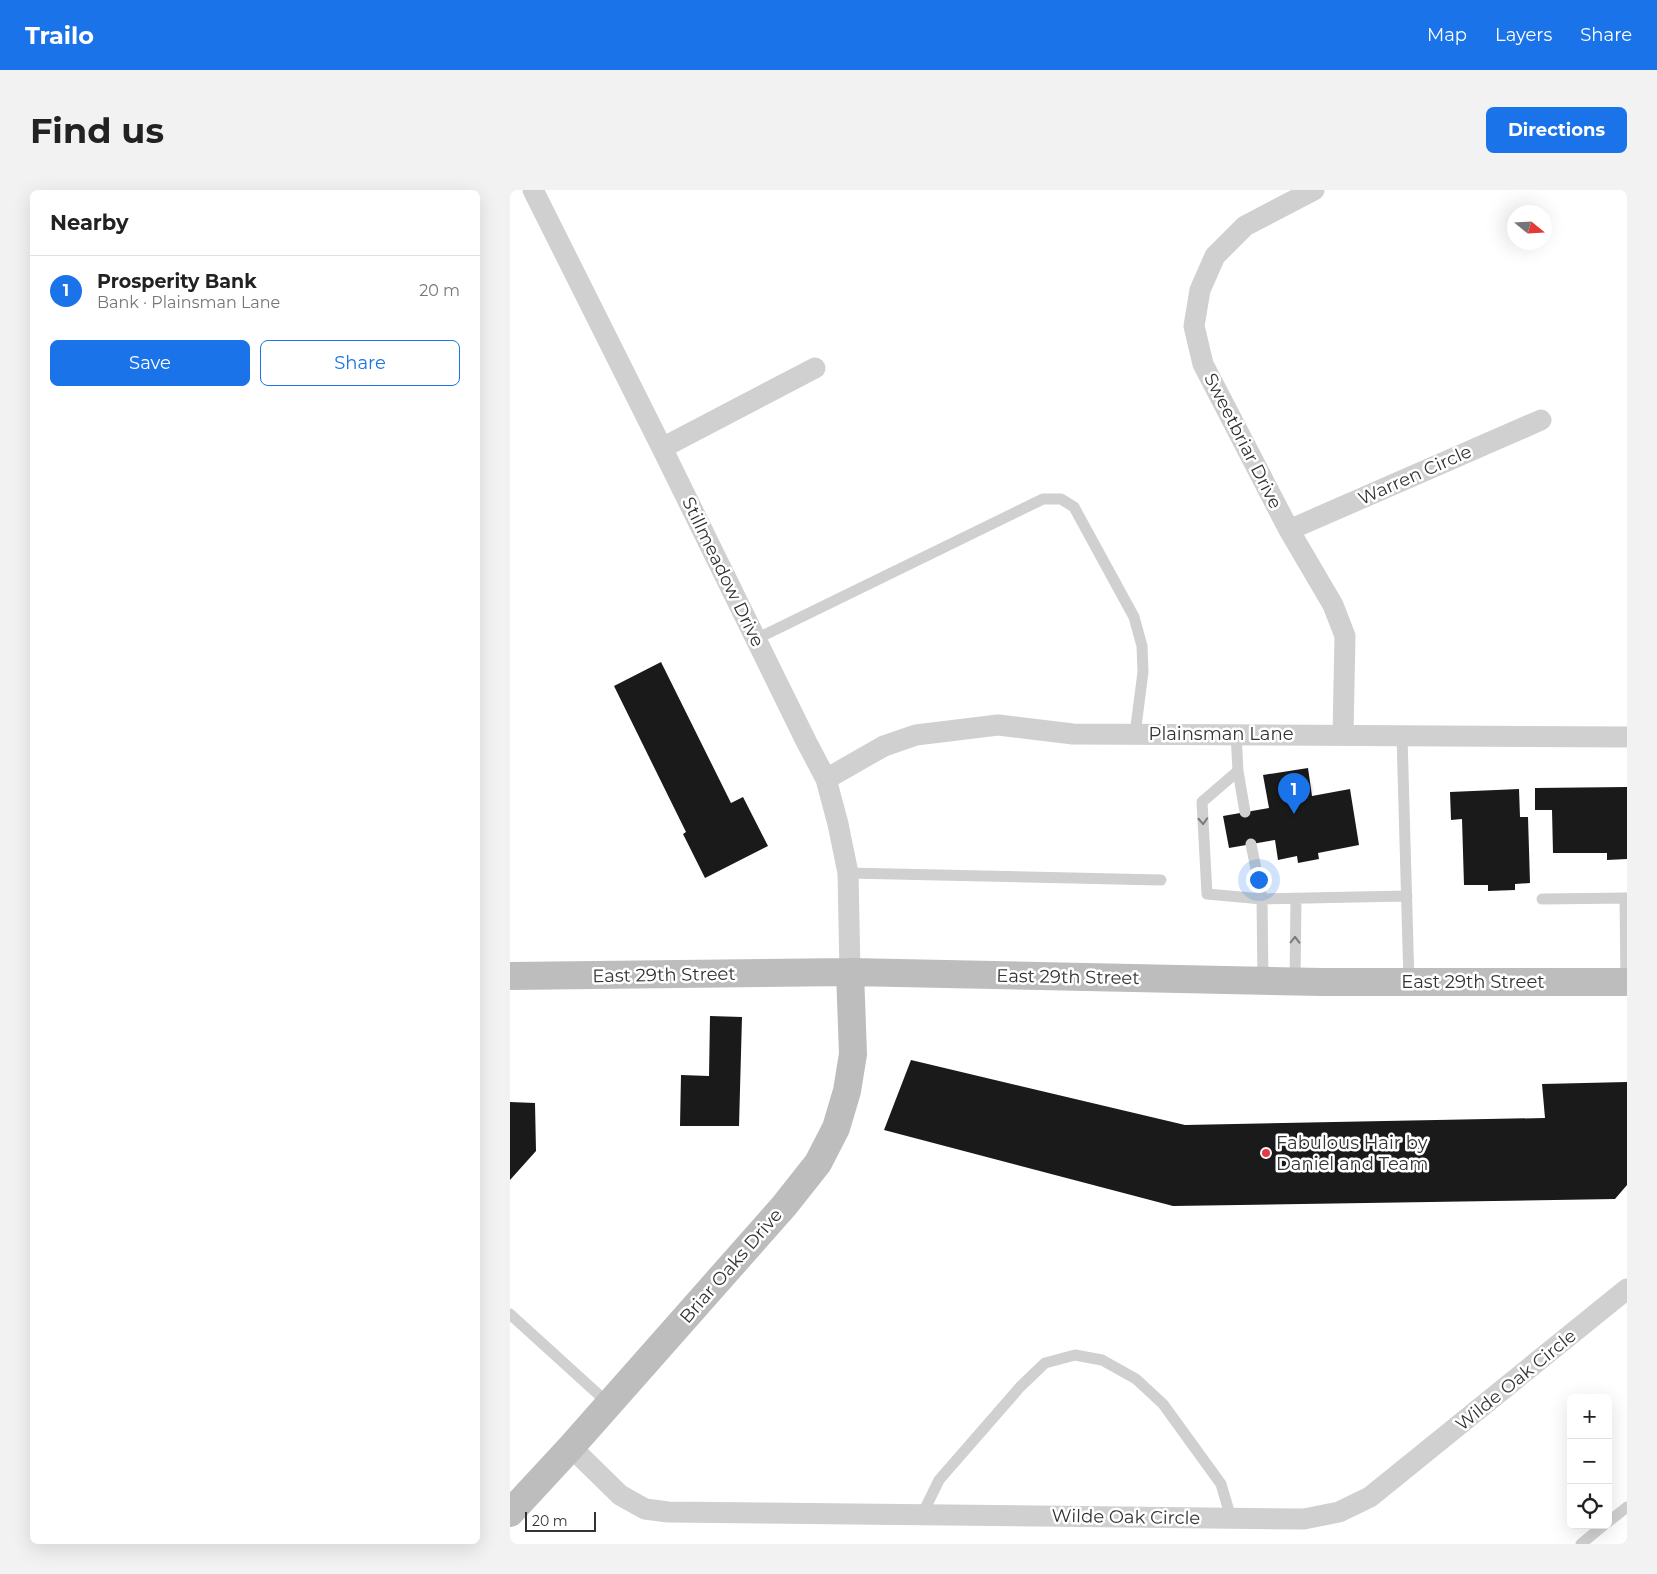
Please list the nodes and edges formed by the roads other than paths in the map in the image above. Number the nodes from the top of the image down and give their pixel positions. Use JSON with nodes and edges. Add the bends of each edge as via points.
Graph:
{"nodes":[{"id":1,"x":533,"y":190,"type":"edge"},
{"id":2,"x":1314,"y":190,"type":"edge"},
{"id":3,"x":815,"y":368,"type":"dead end"},
{"id":4,"x":1541,"y":420,"type":"dead end"},
{"id":5,"x":662,"y":448,"type":"junction"},
{"id":6,"x":1289,"y":530,"type":"junction"},
{"id":7,"x":756,"y":639,"type":"junction"},
{"id":8,"x":1135,"y":734,"type":"junction"},
{"id":9,"x":1236,"y":734,"type":"junction"},
{"id":10,"x":1342,"y":735,"type":"junction"},
{"id":11,"x":1402,"y":736,"type":"junction"},
{"id":12,"x":1627,"y":738,"type":"edge"},
{"id":13,"x":1238,"y":772,"type":"junction"},
{"id":14,"x":826,"y":779,"type":"junction"},
{"id":15,"x":1245,"y":812,"type":"dead end"},
{"id":16,"x":1251,"y":844,"type":"dead end"},
{"id":17,"x":848,"y":873,"type":"junction"},
{"id":18,"x":1161,"y":880,"type":"dead end"},
{"id":19,"x":1407,"y":896,"type":"junction"},
{"id":20,"x":1296,"y":898,"type":"junction"},
{"id":21,"x":1626,"y":898,"type":"edge"},
{"id":22,"x":1262,"y":899,"type":"junction"},
{"id":23,"x":1542,"y":899,"type":"dead end"},
{"id":24,"x":850,"y":972,"type":"junction"},
{"id":25,"x":510,"y":976,"type":"edge"},
{"id":26,"x":1262,"y":981,"type":"junction"},
{"id":27,"x":1295,"y":982,"type":"junction"},
{"id":28,"x":1409,"y":982,"type":"junction"},
{"id":29,"x":1627,"y":982,"type":"edge"},
{"id":30,"x":1627,"y":1289,"type":"edge"},
{"id":31,"x":510,"y":1314,"type":"edge"},
{"id":32,"x":609,"y":1404,"type":"junction"},
{"id":33,"x":571,"y":1447,"type":"junction"},
{"id":34,"x":1627,"y":1507,"type":"edge"},
{"id":35,"x":510,"y":1513,"type":"edge"},
{"id":36,"x":922,"y":1515,"type":"junction"},
{"id":37,"x":1231,"y":1518,"type":"junction"},
{"id":38,"x":1612,"y":1519,"type":"edge"},
{"id":39,"x":1599,"y":1529,"type":"edge"},
{"id":40,"x":1581,"y":1544,"type":"edge"}],
"edges":[{"from":1,"to":5,"type":"street","name":"Stillmeadow Drive"},
{"from":2,"to":6,"type":"street","name":"Sweetbriar Drive","via":[[1245,226],[1215,256],[1200,290],[1194,326],[1203,364]]},
{"from":3,"to":5,"type":"street"},
{"from":4,"to":6,"type":"street","name":"Warren Circle"},
{"from":5,"to":7,"type":"street","name":"Stillmeadow Drive"},
{"from":6,"to":10,"type":"street","name":"Sweetbriar Drive","via":[[1333,605],[1345,636]]},
{"from":7,"to":8,"type":"lane","via":[[1043,499],[1060,499],[1074,507],[1134,616],[1142,646],[1143,672]]},
{"from":7,"to":14,"type":"street","name":"Stillmeadow Drive"},
{"from":8,"to":9,"type":"street","name":"Plainsman Lane"},
{"from":8,"to":14,"type":"street","name":"Plainsman Lane","via":[[1073,734],[998,725],[916,735],[884,746]]},
{"from":9,"to":10,"type":"street","name":"Plainsman Lane"},
{"from":9,"to":13,"type":"lane"},
{"from":10,"to":11,"type":"street","name":"Plainsman Lane"},
{"from":11,"to":12,"type":"street","name":"Plainsman Lane"},
{"from":11,"to":19,"type":"lane"},
{"from":13,"to":15,"type":"lane"},
{"from":13,"to":22,"type":"lane","one_way":true,"via":[[1202,802],[1207,894]]},
{"from":14,"to":17,"type":"street","name":"Stillmeadow Drive"},
{"from":16,"to":22,"type":"lane"},
{"from":17,"to":18,"type":"lane"},
{"from":17,"to":24,"type":"street","name":"Stillmeadow Drive"},
{"from":19,"to":20,"type":"lane"},
{"from":19,"to":28,"type":"lane"},
{"from":20,"to":22,"type":"lane"},
{"from":27,"to":20,"type":"lane","one_way":true},
{"from":21,"to":23,"type":"lane"},
{"from":21,"to":29,"type":"lane"},
{"from":22,"to":26,"type":"lane"},
{"from":24,"to":25,"type":"main road","name":"East 29th Street"},
{"from":24,"to":26,"type":"main road","name":"East 29th Street"},
{"from":24,"to":32,"type":"main road","name":"Briar Oaks Drive","via":[[853,1054],[847,1091],[836,1128],[818,1163]]},
{"from":26,"to":27,"type":"main road","name":"East 29th Street"},
{"from":27,"to":28,"type":"main road","name":"East 29th Street"},
{"from":28,"to":29,"type":"main road","name":"East 29th Street"},
{"from":30,"to":37,"type":"street","name":"Wilde Oak Circle","via":[[1370,1497],[1340,1512],[1304,1519]]},
{"from":31,"to":32,"type":"lane"},
{"from":32,"to":33,"type":"main road","name":"Briar Oaks Drive"},
{"from":33,"to":35,"type":"main road","name":"Briar Oaks Drive"},
{"from":33,"to":36,"type":"street","name":"Wilde Oak Circle","via":[[620,1495],[645,1509],[710,1513]]},
{"from":34,"to":38,"type":"lane"},
{"from":36,"to":37,"type":"street","name":"Wilde Oak Circle"},
{"from":36,"to":37,"type":"lane","via":[[939,1480],[1020,1387],[1045,1364],[1076,1355],[1102,1360],[1136,1378],[1163,1404],[1220,1484]]},
{"from":39,"to":40,"type":"lane"}]}
